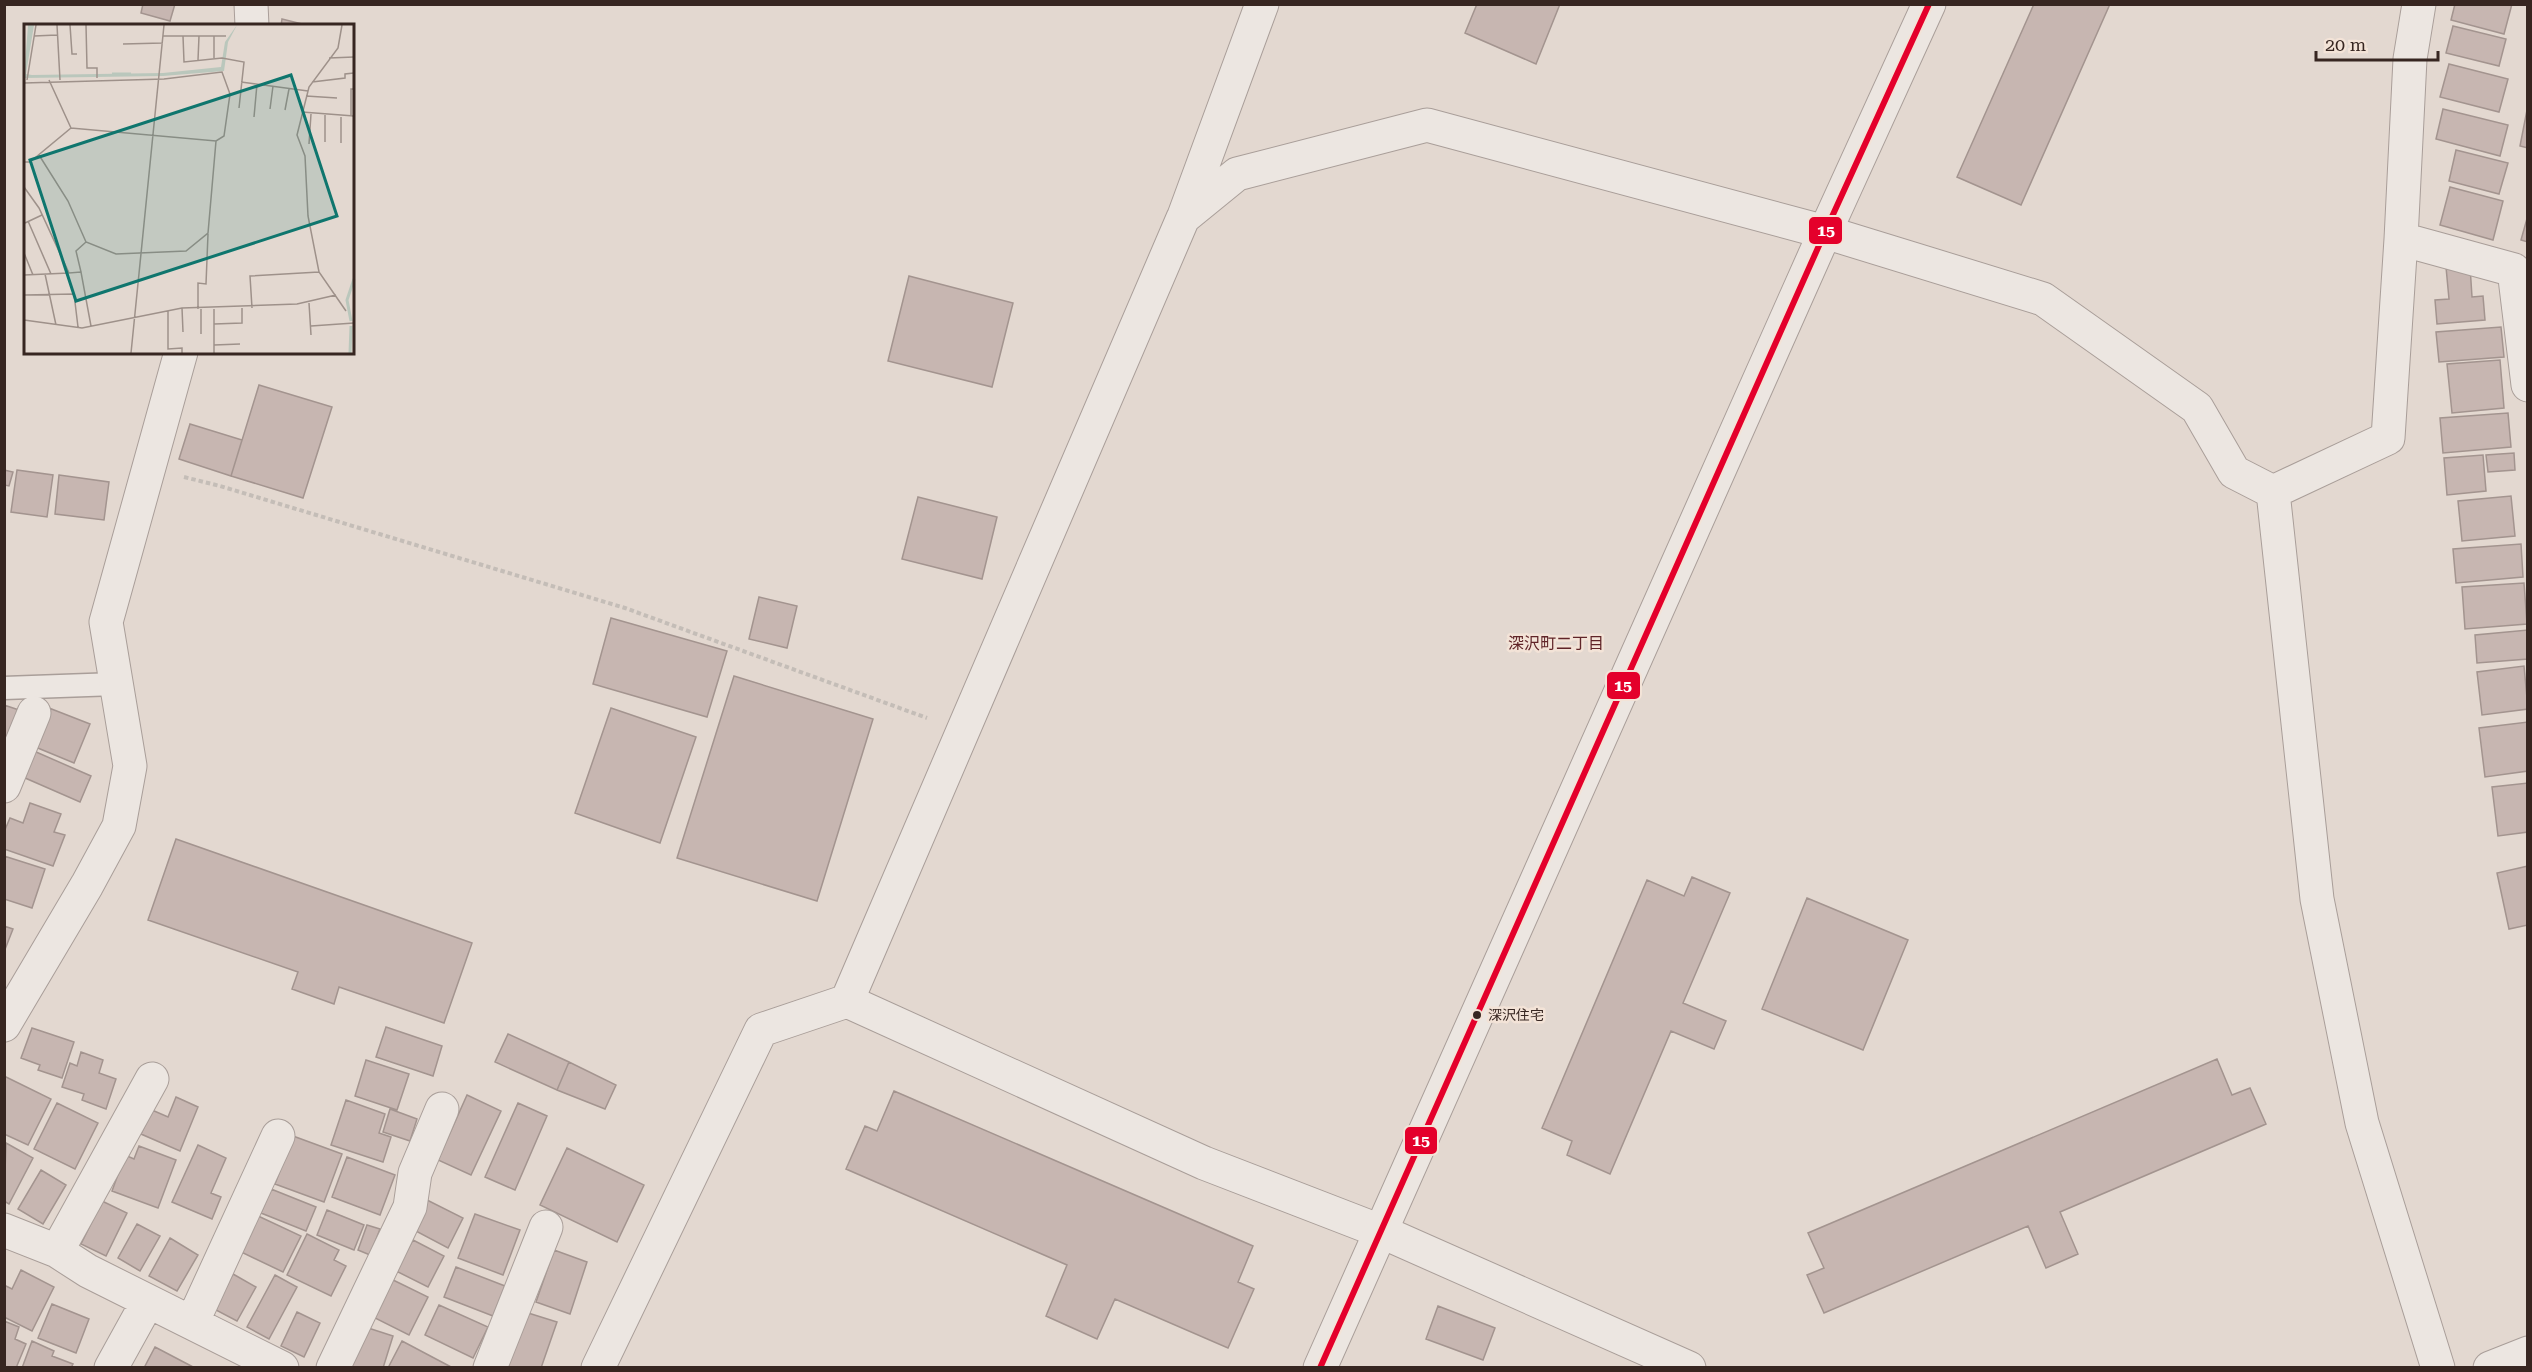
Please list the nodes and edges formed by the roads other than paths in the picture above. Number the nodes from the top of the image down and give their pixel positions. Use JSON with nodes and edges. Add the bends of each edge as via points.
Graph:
{"nodes":[{"id":1,"x":251,"y":4,"type":"edge"},
{"id":2,"x":1262,"y":4,"type":"edge"},
{"id":3,"x":1929,"y":4,"type":"edge"},
{"id":4,"x":2420,"y":4,"type":"edge"},
{"id":5,"x":252,"y":24,"type":"edge"},
{"id":6,"x":1183,"y":218,"type":"junction"},
{"id":7,"x":1825,"y":232,"type":"junction"},
{"id":8,"x":2401,"y":239,"type":"junction"},
{"id":9,"x":2521,"y":272,"type":"edge"},
{"id":10,"x":180,"y":354,"type":"edge"},
{"id":11,"x":2528,"y":385,"type":"edge"},
{"id":12,"x":2273,"y":492,"type":"junction"},
{"id":13,"x":116,"y":684,"type":"junction"},
{"id":14,"x":4,"y":688,"type":"edge"},
{"id":15,"x":34,"y":713,"type":"dead end"},
{"id":16,"x":4,"y":786,"type":"edge"},
{"id":17,"x":847,"y":1001,"type":"junction"},
{"id":18,"x":8,"y":1014,"type":"edge"},
{"id":19,"x":152,"y":1079,"type":"dead end"},
{"id":20,"x":442,"y":1108,"type":"dead end"},
{"id":21,"x":278,"y":1136,"type":"dead end"},
{"id":22,"x":546,"y":1227,"type":"dead end"},
{"id":23,"x":1380,"y":1231,"type":"junction"},
{"id":24,"x":7,"y":1237,"type":"edge"},
{"id":25,"x":57,"y":1251,"type":"junction"},
{"id":26,"x":147,"y":1301,"type":"junction"},
{"id":27,"x":192,"y":1323,"type":"junction"},
{"id":28,"x":2528,"y":1353,"type":"edge"},
{"id":29,"x":111,"y":1368,"type":"edge"},
{"id":30,"x":282,"y":1368,"type":"edge"},
{"id":31,"x":333,"y":1368,"type":"edge"},
{"id":32,"x":490,"y":1368,"type":"edge"},
{"id":33,"x":598,"y":1368,"type":"edge"},
{"id":34,"x":1320,"y":1368,"type":"edge"},
{"id":35,"x":1689,"y":1368,"type":"edge"},
{"id":36,"x":2438,"y":1368,"type":"edge"},
{"id":37,"x":2490,"y":1368,"type":"edge"}],
"edges":[{"from":1,"to":5,"type":"street"},
{"from":2,"to":6,"type":"street"},
{"from":3,"to":7,"type":"street"},
{"from":4,"to":8,"type":"street","via":[[2410,59]]},
{"from":6,"to":7,"type":"street","via":[[1237,174],[1427,125]]},
{"from":6,"to":17,"type":"street"},
{"from":7,"to":12,"type":"street","via":[[2043,299],[2197,408],[2234,472]]},
{"from":7,"to":23,"type":"street"},
{"from":8,"to":9,"type":"street"},
{"from":8,"to":12,"type":"street","via":[[2388,438]]},
{"from":9,"to":11,"type":"street"},
{"from":10,"to":13,"type":"street","via":[[106,622]]},
{"from":12,"to":36,"type":"street","via":[[2319,910],[2362,1123]]},
{"from":13,"to":14,"type":"lane"},
{"from":13,"to":18,"type":"street","via":[[130,766],[119,826]]},
{"from":15,"to":16,"type":"street"},
{"from":17,"to":23,"type":"street","via":[[1204,1163]]},
{"from":17,"to":33,"type":"street","via":[[761,1030]]},
{"from":19,"to":25,"type":"street"},
{"from":20,"to":31,"type":"street","via":[[415,1173],[410,1207]]},
{"from":21,"to":27,"type":"street"},
{"from":22,"to":32,"type":"street"},
{"from":23,"to":34,"type":"street"},
{"from":23,"to":35,"type":"street"},
{"from":24,"to":25,"type":"street"},
{"from":25,"to":26,"type":"street"},
{"from":26,"to":27,"type":"street"},
{"from":26,"to":29,"type":"street"},
{"from":27,"to":30,"type":"street"},
{"from":28,"to":37,"type":"street"}]}
